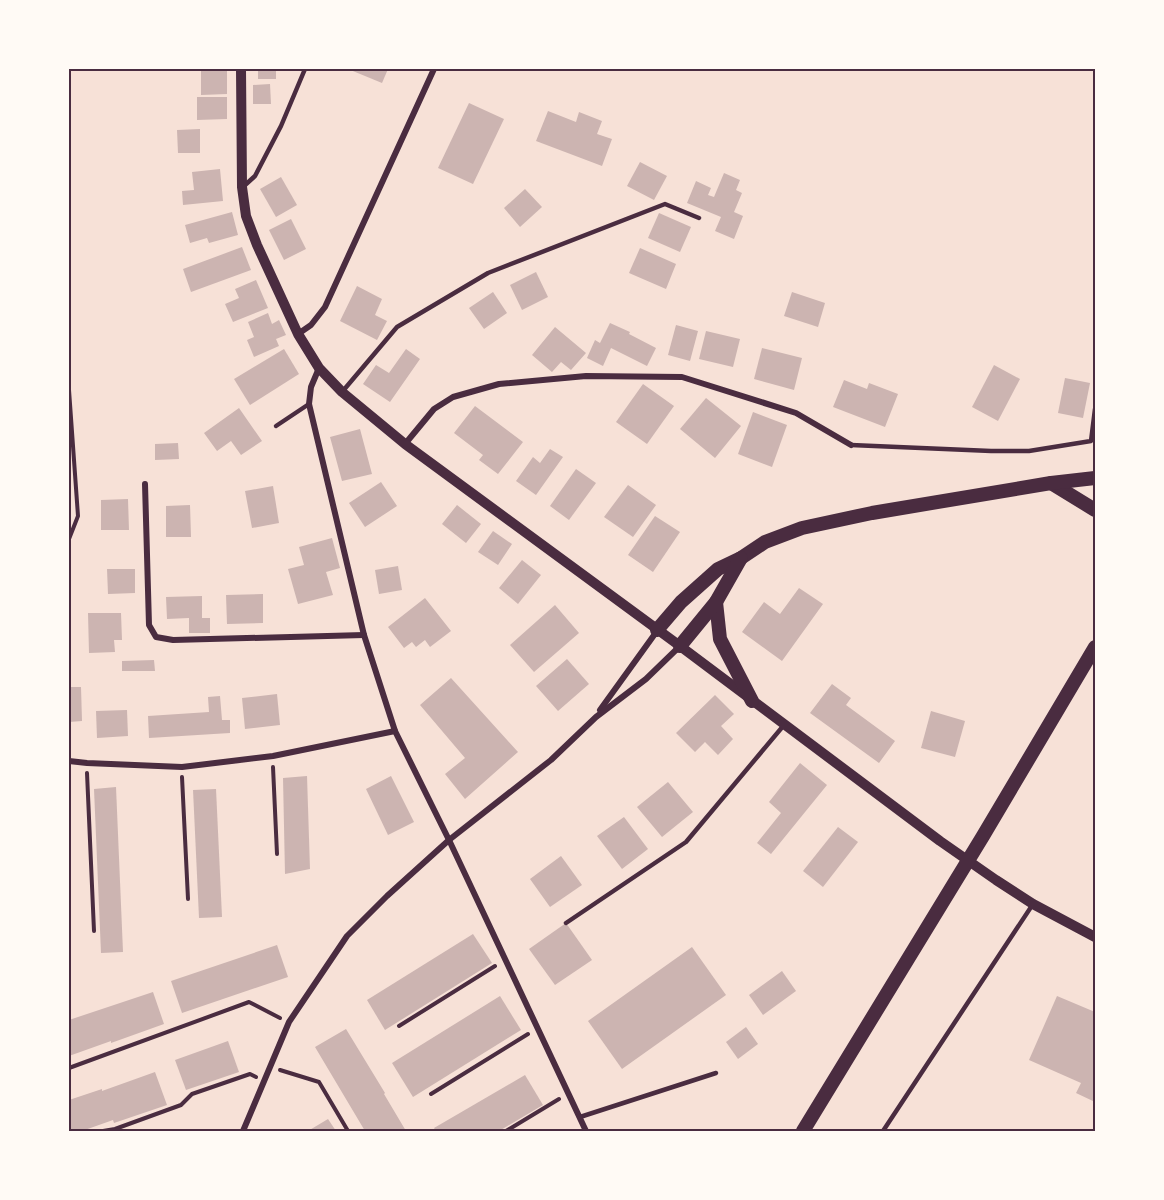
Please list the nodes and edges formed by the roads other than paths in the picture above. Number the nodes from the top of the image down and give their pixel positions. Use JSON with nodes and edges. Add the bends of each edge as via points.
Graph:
{"nodes":[{"id":1,"x":241,"y":69,"type":"edge"},
{"id":2,"x":305,"y":69,"type":"edge"},
{"id":3,"x":434,"y":69,"type":"edge"},
{"id":4,"x":242,"y":187,"type":"junction"},
{"id":5,"x":699,"y":218,"type":"dead end"},
{"id":6,"x":298,"y":334,"type":"junction"},
{"id":7,"x":319,"y":368,"type":"junction"},
{"id":8,"x":342,"y":392,"type":"junction"},
{"id":9,"x":309,"y":404,"type":"junction"},
{"id":10,"x":1095,"y":409,"type":"edge"},
{"id":11,"x":276,"y":426,"type":"dead end"},
{"id":12,"x":405,"y":444,"type":"junction"},
{"id":13,"x":850,"y":445,"type":"joint"},
{"id":14,"x":1095,"y":478,"type":"edge"},
{"id":15,"x":1051,"y":483,"type":"junction"},
{"id":16,"x":145,"y":484,"type":"dead end"},
{"id":17,"x":1095,"y":510,"type":"edge"},
{"id":18,"x":741,"y":558,"type":"junction"},
{"id":19,"x":716,"y":602,"type":"junction"},
{"id":20,"x":657,"y":630,"type":"junction"},
{"id":21,"x":364,"y":635,"type":"junction"},
{"id":22,"x":680,"y":646,"type":"junction"},
{"id":23,"x":1095,"y":647,"type":"edge"},
{"id":24,"x":752,"y":701,"type":"junction"},
{"id":25,"x":596,"y":717,"type":"junction"},
{"id":26,"x":784,"y":724,"type":"junction"},
{"id":27,"x":395,"y":731,"type":"junction"},
{"id":28,"x":69,"y":760,"type":"edge"},
{"id":29,"x":449,"y":840,"type":"junction"},
{"id":30,"x":1033,"y":904,"type":"junction"},
{"id":31,"x":566,"y":923,"type":"dead end"},
{"id":32,"x":1095,"y":937,"type":"edge"},
{"id":33,"x":716,"y":1073,"type":"dead end"},
{"id":34,"x":580,"y":1117,"type":"junction"},
{"id":35,"x":243,"y":1131,"type":"edge"},
{"id":36,"x":586,"y":1131,"type":"edge"},
{"id":37,"x":803,"y":1131,"type":"edge"},
{"id":38,"x":883,"y":1131,"type":"edge"}],
"edges":[{"from":1,"to":4,"type":"street"},
{"from":2,"to":4,"type":"lane","via":[[282,126],[255,176]]},
{"from":3,"to":6,"type":"street","via":[[325,307]]},
{"from":4,"to":6,"type":"street","via":[[246,216],[257,245]]},
{"from":5,"to":8,"type":"lane","via":[[665,204],[488,273],[397,327]]},
{"from":6,"to":7,"type":"street"},
{"from":7,"to":8,"type":"street"},
{"from":7,"to":9,"type":"street"},
{"from":8,"to":12,"type":"street"},
{"from":9,"to":11,"type":"lane"},
{"from":9,"to":21,"type":"street"},
{"from":10,"to":13,"type":"lane","via":[[1091,441],[1029,451]]},
{"from":12,"to":13,"type":"street","via":[[434,410],[453,398],[499,384],[596,376],[682,377],[796,413]]},
{"from":12,"to":20,"type":"street"},
{"from":14,"to":15,"type":"main road"},
{"from":15,"to":17,"type":"main road"},
{"from":15,"to":18,"type":"main road","via":[[802,528],[765,542]]},
{"from":16,"to":21,"type":"street","via":[[149,626],[156,637],[173,640]]},
{"from":18,"to":19,"type":"main road"},
{"from":18,"to":20,"type":"main road","via":[[706,579]]},
{"from":19,"to":22,"type":"main road"},
{"from":19,"to":24,"type":"main road","via":[[720,639]]},
{"from":20,"to":22,"type":"street"},
{"from":20,"to":25,"type":"street"},
{"from":21,"to":27,"type":"street"},
{"from":22,"to":24,"type":"street"},
{"from":22,"to":25,"type":"street","via":[[646,679]]},
{"from":23,"to":37,"type":"main road"},
{"from":24,"to":26,"type":"street"},
{"from":25,"to":29,"type":"street","via":[[551,760]]},
{"from":26,"to":30,"type":"street"},
{"from":26,"to":31,"type":"lane","via":[[686,842]]},
{"from":27,"to":28,"type":"street","via":[[273,756],[182,767]]},
{"from":27,"to":29,"type":"street"},
{"from":29,"to":34,"type":"street"},
{"from":29,"to":35,"type":"street","via":[[346,936],[289,1022]]},
{"from":30,"to":32,"type":"street"},
{"from":30,"to":38,"type":"lane"},
{"from":33,"to":34,"type":"lane"},
{"from":34,"to":36,"type":"street"}]}
